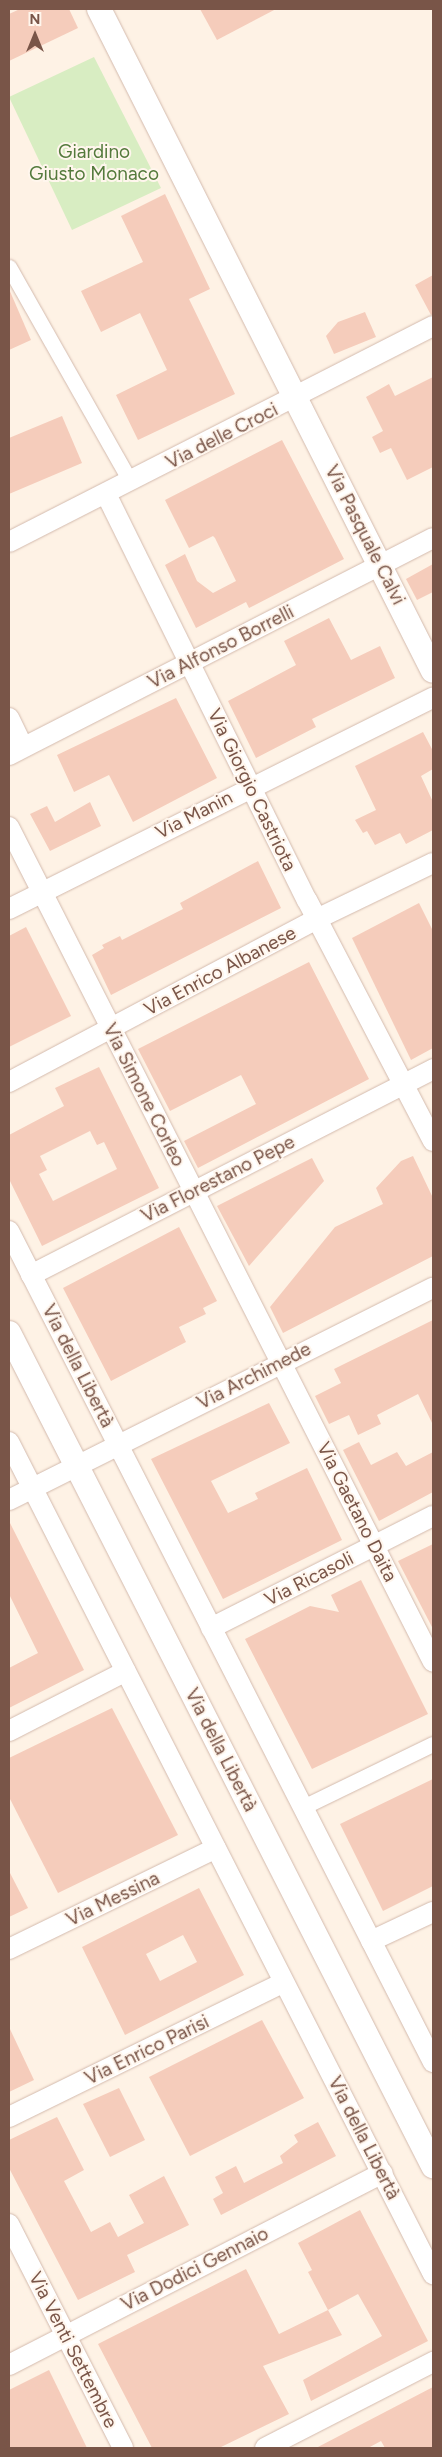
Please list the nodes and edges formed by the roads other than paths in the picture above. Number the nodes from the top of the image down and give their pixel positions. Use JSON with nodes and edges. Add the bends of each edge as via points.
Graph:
{"nodes":[{"id":1,"x":99,"y":9,"type":"edge"},
{"id":2,"x":9,"y":267,"type":"edge"},
{"id":3,"x":433,"y":326,"type":"edge"},
{"id":4,"x":297,"y":398,"type":"junction"},
{"id":5,"x":130,"y":482,"type":"junction"},
{"id":6,"x":106,"y":494,"type":"junction"},
{"id":7,"x":433,"y":538,"type":"edge"},
{"id":8,"x":9,"y":542,"type":"edge"},
{"id":9,"x":381,"y":566,"type":"junction"},
{"id":10,"x":190,"y":664,"type":"junction"},
{"id":11,"x":433,"y":671,"type":"edge"},
{"id":12,"x":433,"y":698,"type":"edge"},
{"id":13,"x":9,"y":718,"type":"edge"},
{"id":14,"x":16,"y":751,"type":"edge"},
{"id":15,"x":251,"y":786,"type":"junction"},
{"id":16,"x":9,"y":827,"type":"edge"},
{"id":17,"x":433,"y":863,"type":"edge"},
{"id":18,"x":41,"y":892,"type":"junction"},
{"id":19,"x":9,"y":909,"type":"edge"},
{"id":20,"x":317,"y":919,"type":"junction"},
{"id":21,"x":111,"y":1031,"type":"junction"},
{"id":22,"x":433,"y":1069,"type":"edge"},
{"id":23,"x":9,"y":1082,"type":"edge"},
{"id":24,"x":404,"y":1084,"type":"junction"},
{"id":25,"x":433,"y":1141,"type":"edge"},
{"id":26,"x":194,"y":1192,"type":"junction"},
{"id":27,"x":9,"y":1231,"type":"edge"},
{"id":28,"x":31,"y":1275,"type":"junction"},
{"id":29,"x":433,"y":1288,"type":"edge"},
{"id":30,"x":9,"y":1334,"type":"edge"},
{"id":31,"x":282,"y":1362,"type":"junction"},
{"id":32,"x":9,"y":1442,"type":"edge"},
{"id":33,"x":118,"y":1444,"type":"junction"},
{"id":34,"x":76,"y":1466,"type":"junction"},
{"id":35,"x":32,"y":1488,"type":"junction"},
{"id":36,"x":9,"y":1500,"type":"edge"},
{"id":37,"x":433,"y":1516,"type":"edge"},
{"id":38,"x":374,"y":1546,"type":"junction"},
{"id":39,"x":212,"y":1628,"type":"junction"},
{"id":40,"x":433,"y":1662,"type":"edge"},
{"id":41,"x":126,"y":1671,"type":"junction"},
{"id":42,"x":9,"y":1731,"type":"edge"},
{"id":43,"x":433,"y":1744,"type":"edge"},
{"id":44,"x":303,"y":1806,"type":"junction"},
{"id":45,"x":216,"y":1848,"type":"junction"},
{"id":46,"x":433,"y":1912,"type":"edge"},
{"id":47,"x":371,"y":1941,"type":"junction"},
{"id":48,"x":9,"y":1949,"type":"edge"},
{"id":49,"x":284,"y":1982,"type":"junction"},
{"id":50,"x":433,"y":2062,"type":"edge"},
{"id":51,"x":9,"y":2117,"type":"edge"},
{"id":52,"x":433,"y":2166,"type":"edge"},
{"id":53,"x":382,"y":2173,"type":"junction"},
{"id":54,"x":9,"y":2224,"type":"edge"},
{"id":55,"x":433,"y":2274,"type":"edge"},
{"id":56,"x":66,"y":2335,"type":"junction"},
{"id":57,"x":433,"y":2362,"type":"edge"},
{"id":58,"x":9,"y":2365,"type":"edge"},
{"id":59,"x":124,"y":2448,"type":"edge"},
{"id":60,"x":265,"y":2448,"type":"edge"}],
"edges":[{"from":1,"to":4,"type":"street","name":"Via Pasquale Calvi"},
{"from":2,"to":5,"type":"street"},
{"from":3,"to":4,"type":"street","name":"Via delle Croci"},
{"from":4,"to":5,"type":"street","name":"Via delle Croci"},
{"from":4,"to":9,"type":"street","name":"Via Pasquale Calvi"},
{"from":5,"to":6,"type":"street","name":"Via delle Croci"},
{"from":6,"to":8,"type":"street","name":"Via delle Croci"},
{"from":6,"to":10,"type":"street","name":"Via Giorgio Castriota"},
{"from":7,"to":9,"type":"street","name":"Via Alfonso Borrelli"},
{"from":9,"to":10,"type":"street","name":"Via Alfonso Borrelli"},
{"from":9,"to":11,"type":"street","name":"Via Pasquale Calvi"},
{"from":10,"to":14,"type":"street","name":"Via Alfonso Borrelli"},
{"from":10,"to":15,"type":"street","name":"Via Giorgio Castriota"},
{"from":12,"to":15,"type":"street","name":"Via Manin"},
{"from":13,"to":14,"type":"street"},
{"from":15,"to":18,"type":"street","name":"Via Manin"},
{"from":15,"to":20,"type":"street","name":"Via Giorgio Castriota"},
{"from":16,"to":18,"type":"street","name":"Via Simone Corleo"},
{"from":17,"to":20,"type":"street","name":"Via Enrico Albanese"},
{"from":18,"to":19,"type":"street","name":"Via Manin"},
{"from":18,"to":21,"type":"street","name":"Via Simone Corleo"},
{"from":20,"to":21,"type":"street","name":"Via Enrico Albanese"},
{"from":20,"to":24,"type":"street","name":"Via Giorgio Castriota"},
{"from":21,"to":23,"type":"street","name":"Via Enrico Albanese"},
{"from":21,"to":26,"type":"street","name":"Via Simone Corleo"},
{"from":22,"to":24,"type":"street","name":"Via Florestano Pepe"},
{"from":24,"to":25,"type":"street","name":"Via Giorgio Castriota"},
{"from":24,"to":26,"type":"street","name":"Via Florestano Pepe"},
{"from":26,"to":28,"type":"street","name":"Via Florestano Pepe"},
{"from":26,"to":31,"type":"street","name":"Via Simone Corleo"},
{"from":27,"to":28,"type":"street","name":"Via della Libertà"},
{"from":28,"to":33,"type":"street","name":"Via della Libertà"},
{"from":29,"to":31,"type":"street","name":"Via Archimede"},
{"from":30,"to":34,"type":"street","name":"Via della Libertà"},
{"from":31,"to":33,"type":"street","name":"Via Archimede"},
{"from":31,"to":38,"type":"street","name":"Via Gaetano Daita"},
{"from":32,"to":35,"type":"street","name":"Via della Libertà"},
{"from":33,"to":34,"type":"street","name":"Via Archimede"},
{"from":33,"to":39,"type":"street","name":"Via della Libertà"},
{"from":34,"to":35,"type":"street","name":"Via Archimede"},
{"from":34,"to":52,"type":"street","name":"Via della Libertà"},
{"from":35,"to":36,"type":"street","name":"Via Archimede"},
{"from":35,"to":41,"type":"street","name":"Via della Libertà"},
{"from":37,"to":38,"type":"street","name":"Via Ricasoli"},
{"from":38,"to":39,"type":"street","name":"Via Ricasoli"},
{"from":38,"to":40,"type":"street","name":"Via Gaetano Daita"},
{"from":39,"to":44,"type":"street","name":"Via della Libertà"},
{"from":41,"to":42,"type":"street"},
{"from":41,"to":45,"type":"street","name":"Via della Libertà"},
{"from":43,"to":44,"type":"street"},
{"from":44,"to":47,"type":"street","name":"Via della Libertà"},
{"from":45,"to":48,"type":"street","name":"Via Messina"},
{"from":45,"to":49,"type":"street","name":"Via della Libertà"},
{"from":46,"to":47,"type":"street"},
{"from":47,"to":50,"type":"street","name":"Via della Libertà"},
{"from":49,"to":51,"type":"street","name":"Via Enrico Parisi"},
{"from":49,"to":53,"type":"street","name":"Via della Libertà"},
{"from":53,"to":55,"type":"street","name":"Via della Libertà"},
{"from":53,"to":56,"type":"street","name":"Via Dodici Gennaio"},
{"from":54,"to":56,"type":"street","name":"Via Venti Settembre"},
{"from":56,"to":58,"type":"street","name":"Via Dodici Gennaio"},
{"from":56,"to":59,"type":"street","name":"Via Venti Settembre"},
{"from":57,"to":60,"type":"street"}]}
